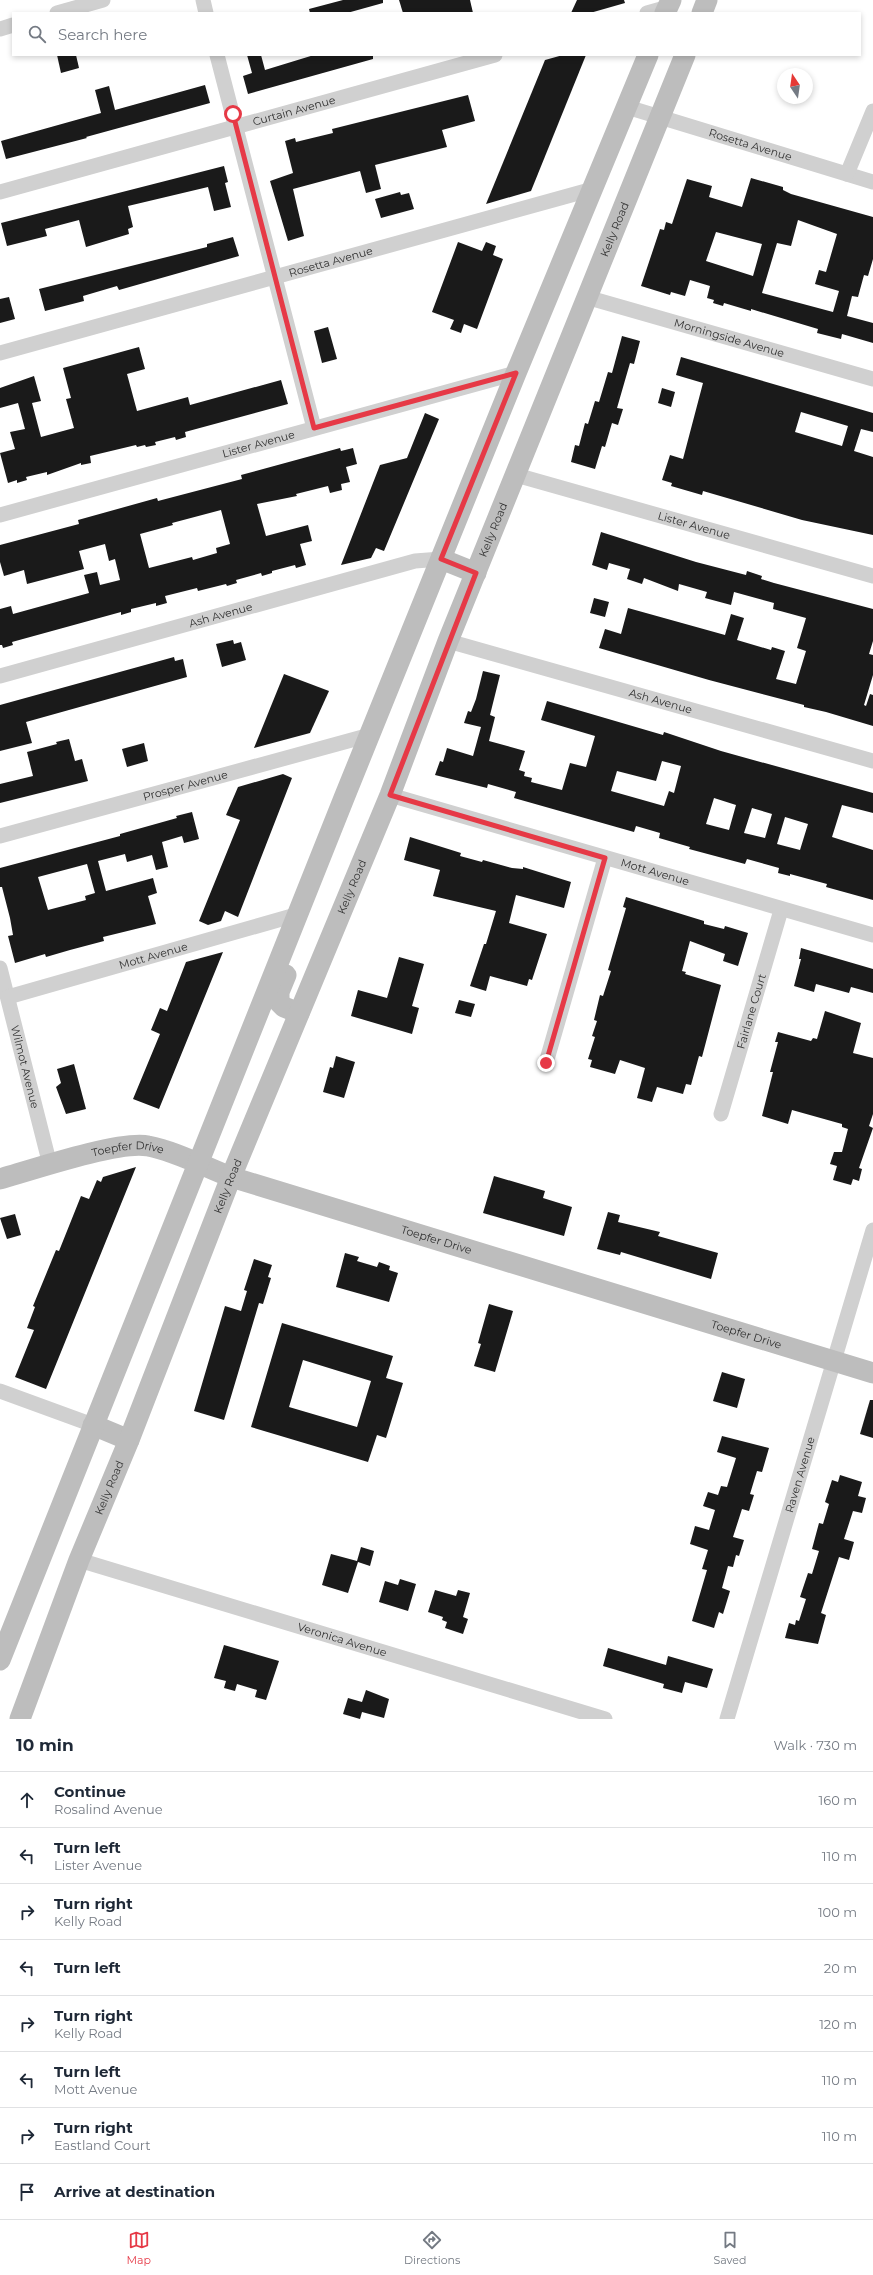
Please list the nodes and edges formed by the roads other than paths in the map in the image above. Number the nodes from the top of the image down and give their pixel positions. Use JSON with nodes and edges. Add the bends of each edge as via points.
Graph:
{"nodes":[{"id":1,"x":104,"y":0,"type":"edge"},
{"id":2,"x":203,"y":0,"type":"edge"},
{"id":3,"x":707,"y":0,"type":"edge"},
{"id":4,"x":668,"y":7,"type":"edge"},
{"id":5,"x":61,"y":12,"type":"edge"},
{"id":6,"x":206,"y":12,"type":"edge"},
{"id":7,"x":650,"y":12,"type":"edge"},
{"id":8,"x":702,"y":12,"type":"edge"},
{"id":9,"x":12,"y":25,"type":"edge"},
{"id":10,"x":0,"y":29,"type":"edge"},
{"id":11,"x":217,"y":56,"type":"edge"},
{"id":12,"x":491,"y":56,"type":"edge"},
{"id":13,"x":648,"y":56,"type":"edge"},
{"id":14,"x":685,"y":56,"type":"edge"},
{"id":15,"x":628,"y":107,"type":"junction"},
{"id":16,"x":873,"y":112,"type":"edge"},
{"id":17,"x":659,"y":117,"type":"junction"},
{"id":18,"x":236,"y":127,"type":"junction"},
{"id":19,"x":847,"y":174,"type":"junction"},
{"id":20,"x":873,"y":182,"type":"edge"},
{"id":21,"x":592,"y":189,"type":"junction"},
{"id":22,"x":0,"y":192,"type":"edge"},
{"id":23,"x":275,"y":277,"type":"junction"},
{"id":24,"x":586,"y":297,"type":"junction"},
{"id":25,"x":0,"y":353,"type":"edge"},
{"id":26,"x":516,"y":373,"type":"junction"},
{"id":27,"x":873,"y":379,"type":"edge"},
{"id":28,"x":314,"y":428,"type":"junction"},
{"id":29,"x":516,"y":475,"type":"junction"},
{"id":30,"x":0,"y":515,"type":"edge"},
{"id":31,"x":441,"y":559,"type":"junction"},
{"id":32,"x":476,"y":573,"type":"junction"},
{"id":33,"x":873,"y":576,"type":"edge"},
{"id":34,"x":448,"y":641,"type":"junction"},
{"id":35,"x":0,"y":676,"type":"edge"},
{"id":36,"x":370,"y":735,"type":"junction"},
{"id":37,"x":873,"y":761,"type":"edge"},
{"id":38,"x":390,"y":795,"type":"junction"},
{"id":39,"x":0,"y":836,"type":"edge"},
{"id":40,"x":605,"y":858,"type":"junction"},
{"id":41,"x":782,"y":910,"type":"junction"},
{"id":42,"x":297,"y":920,"type":"junction"},
{"id":43,"x":873,"y":935,"type":"edge"},
{"id":44,"x":0,"y":968,"type":"edge"},
{"id":45,"x":8,"y":997,"type":"junction"},
{"id":46,"x":299,"y":1013,"type":"junction"},
{"id":47,"x":546,"y":1063,"type":"dead end"},
{"id":48,"x":721,"y":1114,"type":"dead end"},
{"id":49,"x":197,"y":1164,"type":"junction"},
{"id":50,"x":50,"y":1165,"type":"junction"},
{"id":51,"x":231,"y":1177,"type":"junction"},
{"id":52,"x":0,"y":1179,"type":"edge"},
{"id":53,"x":873,"y":1230,"type":"edge"},
{"id":54,"x":835,"y":1361,"type":"junction"},
{"id":55,"x":873,"y":1373,"type":"edge"},
{"id":56,"x":0,"y":1391,"type":"edge"},
{"id":57,"x":93,"y":1425,"type":"junction"},
{"id":58,"x":129,"y":1440,"type":"junction"},
{"id":59,"x":79,"y":1560,"type":"junction"},
{"id":60,"x":0,"y":1658,"type":"edge"},
{"id":61,"x":20,"y":1719,"type":"edge"},
{"id":62,"x":605,"y":1719,"type":"edge"},
{"id":63,"x":727,"y":1719,"type":"edge"}],
"edges":[{"from":1,"to":5,"type":"street"},
{"from":2,"to":6,"type":"street"},
{"from":3,"to":8,"type":"street"},
{"from":4,"to":7,"type":"street"},
{"from":9,"to":10,"type":"street"},
{"from":11,"to":18,"type":"street"},
{"from":12,"to":18,"type":"street","name":"Curtain Avenue"},
{"from":13,"to":15,"type":"street"},
{"from":14,"to":17,"type":"street","name":"Kelly Road"},
{"from":15,"to":17,"type":"street","name":"Rosetta Avenue"},
{"from":15,"to":21,"type":"street"},
{"from":16,"to":19,"type":"street"},
{"from":17,"to":19,"type":"street","name":"Rosetta Avenue"},
{"from":17,"to":24,"type":"street","name":"Kelly Road"},
{"from":18,"to":22,"type":"street","name":"Curtain Avenue"},
{"from":18,"to":23,"type":"street"},
{"from":19,"to":20,"type":"street","name":"Rosetta Avenue"},
{"from":21,"to":23,"type":"street","name":"Rosetta Avenue"},
{"from":21,"to":26,"type":"street"},
{"from":23,"to":25,"type":"street","name":"Rosetta Avenue"},
{"from":23,"to":28,"type":"street"},
{"from":24,"to":27,"type":"street","name":"Morningside Avenue"},
{"from":24,"to":29,"type":"street","name":"Kelly Road"},
{"from":26,"to":28,"type":"street","name":"Lister Avenue"},
{"from":26,"to":31,"type":"street"},
{"from":28,"to":30,"type":"street","name":"Lister Avenue"},
{"from":29,"to":32,"type":"street","name":"Kelly Road"},
{"from":29,"to":33,"type":"street","name":"Lister Avenue"},
{"from":31,"to":32,"type":"street"},
{"from":31,"to":35,"type":"street","name":"Ash Avenue","via":[[415,561]]},
{"from":31,"to":36,"type":"street"},
{"from":32,"to":34,"type":"street","name":"Kelly Road"},
{"from":34,"to":37,"type":"street","name":"Ash Avenue"},
{"from":34,"to":38,"type":"street","name":"Kelly Road"},
{"from":36,"to":39,"type":"street","name":"Prosper Avenue"},
{"from":36,"to":42,"type":"street"},
{"from":38,"to":40,"type":"street","name":"Mott Avenue"},
{"from":38,"to":46,"type":"street","name":"Kelly Road"},
{"from":40,"to":41,"type":"street","name":"Mott Avenue"},
{"from":40,"to":47,"type":"street"},
{"from":41,"to":43,"type":"street","name":"Mott Avenue"},
{"from":41,"to":48,"type":"street","name":"Fairlane Court"},
{"from":42,"to":45,"type":"street","name":"Mott Avenue"},
{"from":42,"to":46,"type":"street","via":[[300,942],[278,998],[284,1007]]},
{"from":42,"to":49,"type":"street"},
{"from":44,"to":45,"type":"street","name":"Wilmot Avenue"},
{"from":45,"to":50,"type":"street","name":"Wilmot Avenue"},
{"from":46,"to":51,"type":"street","name":"Kelly Road"},
{"from":49,"to":50,"type":"street","name":"Toepfer Drive","via":[[147,1145],[126,1146]]},
{"from":49,"to":51,"type":"street","name":"Toepfer Drive"},
{"from":49,"to":57,"type":"street"},
{"from":50,"to":52,"type":"street","name":"Toepfer Drive"},
{"from":51,"to":54,"type":"street","name":"Toepfer Drive"},
{"from":51,"to":58,"type":"street","name":"Kelly Road"},
{"from":53,"to":54,"type":"street","name":"Raven Avenue"},
{"from":54,"to":55,"type":"street","name":"Toepfer Drive"},
{"from":54,"to":63,"type":"street","name":"Raven Avenue"},
{"from":56,"to":57,"type":"street"},
{"from":57,"to":58,"type":"street"},
{"from":57,"to":60,"type":"street","via":[[45,1552]]},
{"from":58,"to":59,"type":"street","name":"Kelly Road"},
{"from":59,"to":61,"type":"street","name":"Kelly Road"},
{"from":59,"to":62,"type":"street","name":"Veronica Avenue"}]}
